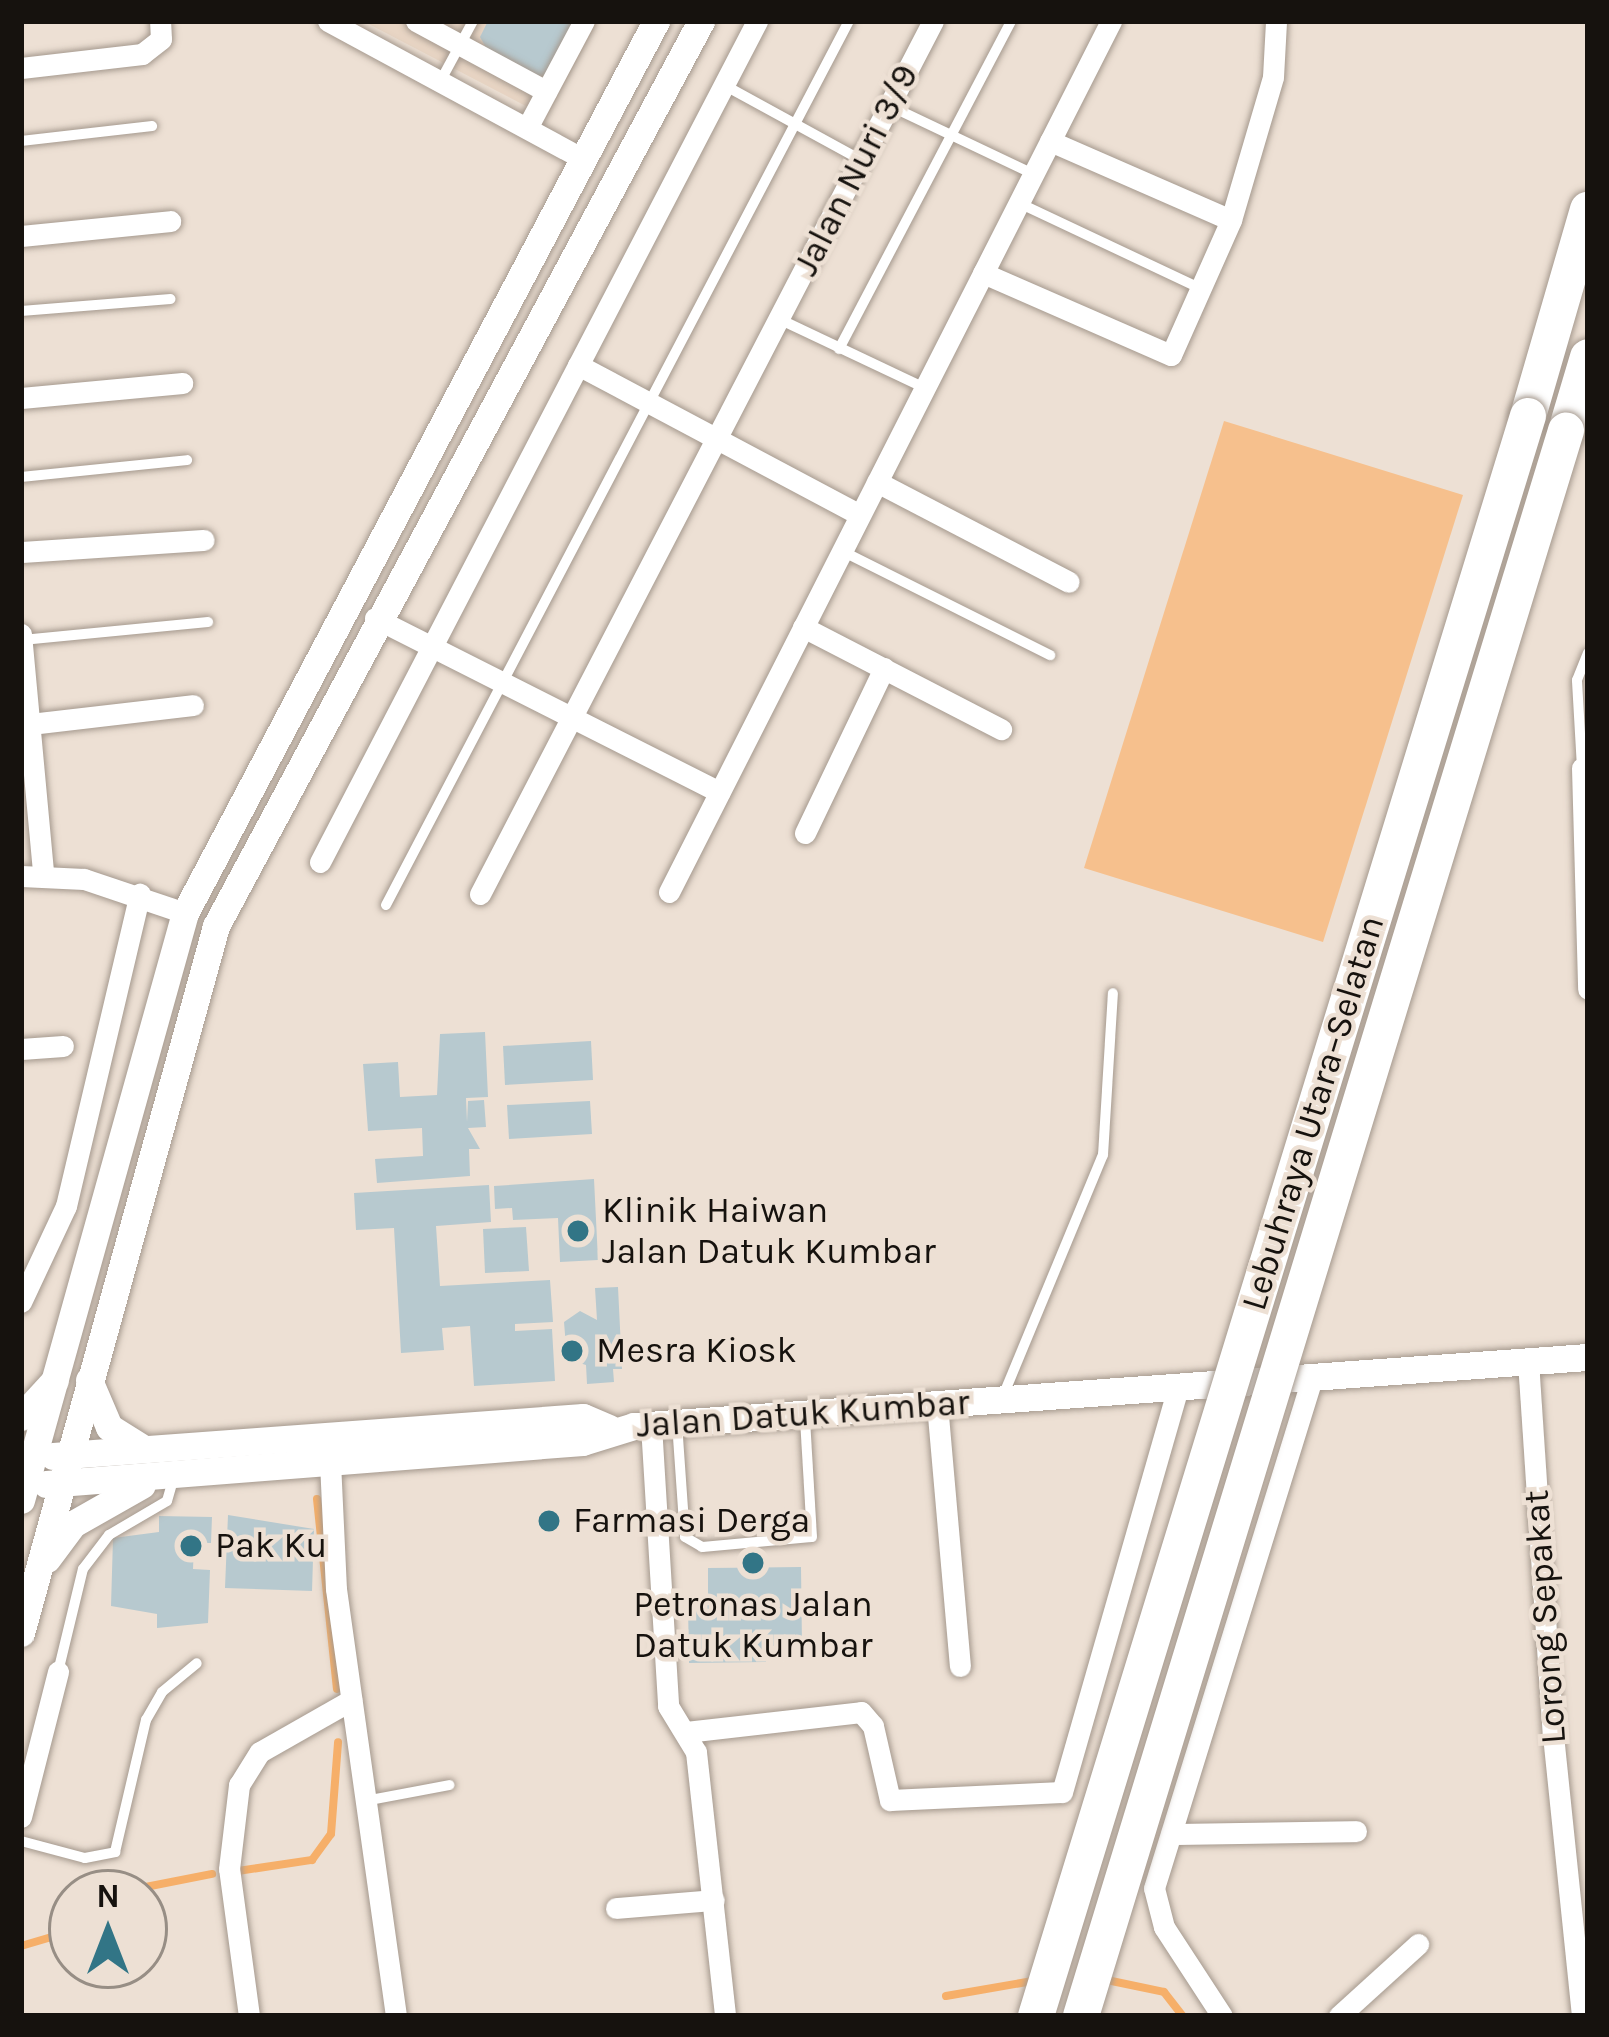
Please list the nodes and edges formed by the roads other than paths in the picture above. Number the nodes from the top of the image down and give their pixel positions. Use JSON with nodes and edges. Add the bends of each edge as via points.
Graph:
{"nodes":[{"id":1,"x":160,"y":21,"type":"edge"},
{"id":2,"x":328,"y":21,"type":"edge"},
{"id":3,"x":416,"y":21,"type":"edge"},
{"id":4,"x":473,"y":21,"type":"edge"},
{"id":5,"x":584,"y":21,"type":"edge"},
{"id":6,"x":656,"y":21,"type":"edge"},
{"id":7,"x":701,"y":21,"type":"edge"},
{"id":8,"x":757,"y":21,"type":"edge"},
{"id":9,"x":849,"y":21,"type":"edge"},
{"id":10,"x":933,"y":21,"type":"edge"},
{"id":11,"x":1011,"y":21,"type":"edge"},
{"id":12,"x":1111,"y":21,"type":"edge"},
{"id":13,"x":1276,"y":21,"type":"edge"},
{"id":14,"x":460,"y":44,"type":"junction"},
{"id":15,"x":21,"y":68,"type":"edge"},
{"id":16,"x":441,"y":80,"type":"junction"},
{"id":17,"x":724,"y":85,"type":"junction"},
{"id":18,"x":546,"y":91,"type":"junction"},
{"id":19,"x":890,"y":105,"type":"junction"},
{"id":20,"x":795,"y":124,"type":"junction"},
{"id":21,"x":152,"y":126,"type":"dead end"},
{"id":22,"x":527,"y":128,"type":"junction"},
{"id":23,"x":951,"y":136,"type":"junction"},
{"id":24,"x":21,"y":141,"type":"edge"},
{"id":25,"x":1050,"y":141,"type":"junction"},
{"id":26,"x":586,"y":160,"type":"junction"},
{"id":27,"x":861,"y":160,"type":"junction"},
{"id":28,"x":1033,"y":174,"type":"junction"},
{"id":29,"x":1018,"y":202,"type":"junction"},
{"id":30,"x":1588,"y":210,"type":"edge"},
{"id":31,"x":1231,"y":220,"type":"junction"},
{"id":32,"x":170,"y":221,"type":"dead end"},
{"id":33,"x":21,"y":236,"type":"edge"},
{"id":34,"x":983,"y":273,"type":"junction"},
{"id":35,"x":1202,"y":289,"type":"junction"},
{"id":36,"x":171,"y":299,"type":"dead end"},
{"id":37,"x":21,"y":311,"type":"edge"},
{"id":38,"x":778,"y":319,"type":"junction"},
{"id":39,"x":839,"y":349,"type":"junction"},
{"id":40,"x":1588,"y":357,"type":"edge"},
{"id":41,"x":578,"y":365,"type":"junction"},
{"id":42,"x":182,"y":383,"type":"dead end"},
{"id":43,"x":925,"y":388,"type":"junction"},
{"id":44,"x":21,"y":398,"type":"edge"},
{"id":45,"x":649,"y":403,"type":"junction"},
{"id":46,"x":716,"y":439,"type":"junction"},
{"id":47,"x":187,"y":460,"type":"dead end"},
{"id":48,"x":21,"y":476,"type":"edge"},
{"id":49,"x":877,"y":482,"type":"junction"},
{"id":50,"x":860,"y":515,"type":"junction"},
{"id":51,"x":204,"y":540,"type":"dead end"},
{"id":52,"x":842,"y":551,"type":"junction"},
{"id":53,"x":21,"y":552,"type":"edge"},
{"id":54,"x":1069,"y":582,"type":"dead end"},
{"id":55,"x":376,"y":618,"type":"junction"},
{"id":56,"x":208,"y":622,"type":"dead end"},
{"id":57,"x":803,"y":627,"type":"junction"},
{"id":58,"x":21,"y":637,"type":"edge"},
{"id":59,"x":432,"y":646,"type":"junction"},
{"id":60,"x":1588,"y":653,"type":"edge"},
{"id":61,"x":1050,"y":655,"type":"dead end"},
{"id":62,"x":884,"y":668,"type":"junction"},
{"id":63,"x":503,"y":682,"type":"junction"},
{"id":64,"x":194,"y":705,"type":"dead end"},
{"id":65,"x":572,"y":717,"type":"junction"},
{"id":66,"x":30,"y":724,"type":"junction"},
{"id":67,"x":1000,"y":729,"type":"dead end"},
{"id":68,"x":1582,"y":769,"type":"joint"},
{"id":69,"x":719,"y":792,"type":"junction"},
{"id":70,"x":805,"y":833,"type":"dead end"},
{"id":71,"x":320,"y":862,"type":"dead end"},
{"id":72,"x":32,"y":874,"type":"edge"},
{"id":73,"x":669,"y":892,"type":"dead end"},
{"id":74,"x":140,"y":894,"type":"junction"},
{"id":75,"x":480,"y":894,"type":"dead end"},
{"id":76,"x":386,"y":905,"type":"dead end"},
{"id":77,"x":185,"y":913,"type":"junction"},
{"id":78,"x":1588,"y":989,"type":"edge"},
{"id":79,"x":1114,"y":993,"type":"dead end"},
{"id":80,"x":63,"y":1046,"type":"dead end"},
{"id":81,"x":21,"y":1049,"type":"edge"},
{"id":82,"x":21,"y":1302,"type":"edge"},
{"id":83,"x":1588,"y":1357,"type":"edge"},
{"id":84,"x":1528,"y":1361,"type":"junction"},
{"id":85,"x":60,"y":1375,"type":"junction"},
{"id":86,"x":1312,"y":1375,"type":"junction"},
{"id":87,"x":89,"y":1380,"type":"junction"},
{"id":88,"x":1179,"y":1385,"type":"junction"},
{"id":89,"x":1002,"y":1399,"type":"junction"},
{"id":90,"x":937,"y":1404,"type":"junction"},
{"id":91,"x":805,"y":1415,"type":"junction"},
{"id":92,"x":21,"y":1417,"type":"edge"},
{"id":93,"x":596,"y":1423,"type":"junction"},
{"id":94,"x":664,"y":1424,"type":"junction"},
{"id":95,"x":146,"y":1449,"type":"junction"},
{"id":96,"x":68,"y":1455,"type":"junction"},
{"id":97,"x":330,"y":1462,"type":"junction"},
{"id":98,"x":174,"y":1474,"type":"junction"},
{"id":99,"x":24,"y":1478,"type":"edge"},
{"id":100,"x":61,"y":1483,"type":"junction"},
{"id":101,"x":34,"y":1587,"type":"junction"},
{"id":102,"x":21,"y":1633,"type":"edge"},
{"id":103,"x":197,"y":1663,"type":"dead end"},
{"id":104,"x":960,"y":1666,"type":"dead end"},
{"id":105,"x":58,"y":1672,"type":"joint"},
{"id":106,"x":351,"y":1700,"type":"junction"},
{"id":107,"x":686,"y":1732,"type":"junction"},
{"id":108,"x":450,"y":1785,"type":"dead end"},
{"id":109,"x":365,"y":1801,"type":"junction"},
{"id":110,"x":21,"y":1816,"type":"edge"},
{"id":111,"x":1356,"y":1831,"type":"dead end"},
{"id":112,"x":1172,"y":1834,"type":"junction"},
{"id":113,"x":21,"y":1840,"type":"edge"},
{"id":114,"x":714,"y":1900,"type":"junction"},
{"id":115,"x":1578,"y":1906,"type":"edge"},
{"id":116,"x":616,"y":1908,"type":"dead end"},
{"id":117,"x":1418,"y":1944,"type":"dead end"},
{"id":118,"x":249,"y":2016,"type":"edge"},
{"id":119,"x":396,"y":2016,"type":"edge"},
{"id":120,"x":725,"y":2016,"type":"edge"},
{"id":121,"x":1036,"y":2016,"type":"edge"},
{"id":122,"x":1081,"y":2016,"type":"edge"},
{"id":123,"x":1222,"y":2016,"type":"edge"},
{"id":124,"x":1339,"y":2016,"type":"edge"},
{"id":125,"x":1582,"y":2016,"type":"edge"}],
"edges":[{"from":1,"to":15,"type":"street","via":[[160,40],[142,54]]},
{"from":2,"to":16,"type":"street"},
{"from":3,"to":14,"type":"street"},
{"from":4,"to":14,"type":"lane"},
{"from":5,"to":18,"type":"street"},
{"from":6,"to":26,"type":"main road"},
{"from":7,"to":55,"type":"main road"},
{"from":8,"to":17,"type":"street"},
{"from":9,"to":20,"type":"lane"},
{"from":10,"to":19,"type":"street","name":"Jalan Nuri 3/9"},
{"from":11,"to":23,"type":"lane"},
{"from":12,"to":25,"type":"street"},
{"from":13,"to":31,"type":"street","via":[[1274,77]]},
{"from":14,"to":16,"type":"lane"},
{"from":14,"to":18,"type":"street"},
{"from":16,"to":22,"type":"street"},
{"from":17,"to":20,"type":"lane"},
{"from":17,"to":41,"type":"street"},
{"from":18,"to":22,"type":"street"},
{"from":19,"to":23,"type":"lane"},
{"from":19,"to":27,"type":"street","name":"Jalan Nuri 3/9"},
{"from":20,"to":27,"type":"lane"},
{"from":20,"to":45,"type":"lane"},
{"from":21,"to":24,"type":"lane"},
{"from":22,"to":26,"type":"street"},
{"from":23,"to":28,"type":"lane"},
{"from":23,"to":39,"type":"lane"},
{"from":25,"to":28,"type":"street"},
{"from":25,"to":31,"type":"street"},
{"from":26,"to":77,"type":"main road"},
{"from":27,"to":38,"type":"street","name":"Jalan Nuri 3/9"},
{"from":28,"to":29,"type":"street"},
{"from":29,"to":34,"type":"street"},
{"from":29,"to":35,"type":"lane"},
{"from":30,"to":121,"type":"highway","name":"Lebuhraya Utara–Selatan","bridge":true},
{"from":31,"to":35,"type":"street"},
{"from":32,"to":33,"type":"street"},
{"from":34,"to":35,"type":"street","via":[[1161,356],[1177,350]]},
{"from":34,"to":43,"type":"street"},
{"from":36,"to":37,"type":"lane"},
{"from":38,"to":39,"type":"lane"},
{"from":38,"to":46,"type":"street","name":"Jalan Nuri 3/9"},
{"from":39,"to":43,"type":"lane"},
{"from":40,"to":122,"type":"highway","name":"Lebuhraya Utara–Selatan","bridge":true},
{"from":41,"to":45,"type":"street"},
{"from":41,"to":59,"type":"street"},
{"from":42,"to":44,"type":"street"},
{"from":43,"to":49,"type":"street"},
{"from":45,"to":46,"type":"street"},
{"from":45,"to":63,"type":"lane"},
{"from":46,"to":50,"type":"street"},
{"from":46,"to":65,"type":"street","name":"Jalan Nuri 3/9"},
{"from":47,"to":48,"type":"lane"},
{"from":49,"to":50,"type":"street"},
{"from":49,"to":54,"type":"street"},
{"from":50,"to":52,"type":"street"},
{"from":51,"to":53,"type":"street"},
{"from":52,"to":57,"type":"street"},
{"from":52,"to":61,"type":"lane"},
{"from":55,"to":59,"type":"street"},
{"from":55,"to":87,"type":"main road","via":[[216,926]]},
{"from":56,"to":58,"type":"lane"},
{"from":57,"to":62,"type":"street"},
{"from":57,"to":69,"type":"street"},
{"from":58,"to":66,"type":"street"},
{"from":59,"to":63,"type":"street"},
{"from":59,"to":71,"type":"street"},
{"from":60,"to":68,"type":"lane","via":[[1577,680]]},
{"from":62,"to":67,"type":"street"},
{"from":62,"to":70,"type":"street"},
{"from":63,"to":65,"type":"street"},
{"from":63,"to":76,"type":"lane"},
{"from":64,"to":66,"type":"street"},
{"from":65,"to":69,"type":"street"},
{"from":65,"to":75,"type":"street","name":"Jalan Nuri 3/9"},
{"from":66,"to":72,"type":"street"},
{"from":68,"to":78,"type":"street"},
{"from":69,"to":73,"type":"street"},
{"from":72,"to":74,"type":"street"},
{"from":74,"to":77,"type":"street"},
{"from":74,"to":82,"type":"street","via":[[66,1206]]},
{"from":77,"to":85,"type":"main road"},
{"from":79,"to":89,"type":"lane","via":[[1103,1155]]},
{"from":80,"to":81,"type":"street"},
{"from":83,"to":84,"type":"main road","name":"Jalan Datuk Kumbar"},
{"from":84,"to":86,"type":"main road","name":"Jalan Datuk Kumbar"},
{"from":84,"to":115,"type":"street","name":"Lorong Sepakat"},
{"from":85,"to":92,"type":"main road"},
{"from":85,"to":99,"type":"main road"},
{"from":86,"to":88,"type":"main road","name":"Jalan Datuk Kumbar"},
{"from":86,"to":112,"type":"street"},
{"from":87,"to":95,"type":"main road","via":[[110,1427]]},
{"from":87,"to":96,"type":"main road"},
{"from":88,"to":89,"type":"main road","name":"Jalan Datuk Kumbar"},
{"from":88,"to":107,"type":"street","via":[[1062,1792],[890,1800],[873,1726],[861,1712]]},
{"from":89,"to":90,"type":"main road","name":"Jalan Datuk Kumbar"},
{"from":90,"to":91,"type":"main road","name":"Jalan Datuk Kumbar"},
{"from":90,"to":104,"type":"street"},
{"from":91,"to":94,"type":"main road","name":"Jalan Datuk Kumbar"},
{"from":91,"to":94,"type":"lane","via":[[812,1537],[702,1547],[685,1537]]},
{"from":93,"to":94,"type":"main road","name":"Jalan Datuk Kumbar"},
{"from":93,"to":95,"type":"main road","name":"Jalan Datuk Kumbar"},
{"from":93,"to":97,"type":"main road","name":"Jalan Datuk Kumbar","via":[[582,1442]]},
{"from":94,"to":107,"type":"street","via":[[668,1706]]},
{"from":95,"to":96,"type":"main road","name":"Jalan Datuk Kumbar"},
{"from":96,"to":99,"type":"main road","name":"Jalan Datuk Kumbar"},
{"from":96,"to":100,"type":"main road"},
{"from":97,"to":98,"type":"main road","name":"Jalan Datuk Kumbar"},
{"from":97,"to":106,"type":"street"},
{"from":98,"to":100,"type":"main road","name":"Jalan Datuk Kumbar"},
{"from":98,"to":101,"type":"main road","via":[[103,1501],[73,1524]]},
{"from":98,"to":105,"type":"lane","via":[[166,1501],[110,1535],[83,1569]]},
{"from":99,"to":100,"type":"main road","name":"Jalan Datuk Kumbar"},
{"from":100,"to":101,"type":"main road"},
{"from":101,"to":102,"type":"main road"},
{"from":103,"to":113,"type":"lane","via":[[163,1692],[146,1720],[115,1852],[85,1858]]},
{"from":105,"to":110,"type":"street"},
{"from":106,"to":109,"type":"street"},
{"from":106,"to":118,"type":"street","via":[[260,1752],[238,1785],[229,1869]]},
{"from":107,"to":114,"type":"street","via":[[696,1752]]},
{"from":108,"to":109,"type":"lane"},
{"from":109,"to":119,"type":"street"},
{"from":111,"to":112,"type":"street"},
{"from":112,"to":123,"type":"street","via":[[1156,1905]]},
{"from":114,"to":116,"type":"street"},
{"from":114,"to":120,"type":"street"},
{"from":115,"to":125,"type":"street","name":"Lorong Sepakat"},
{"from":117,"to":124,"type":"street"}]}
